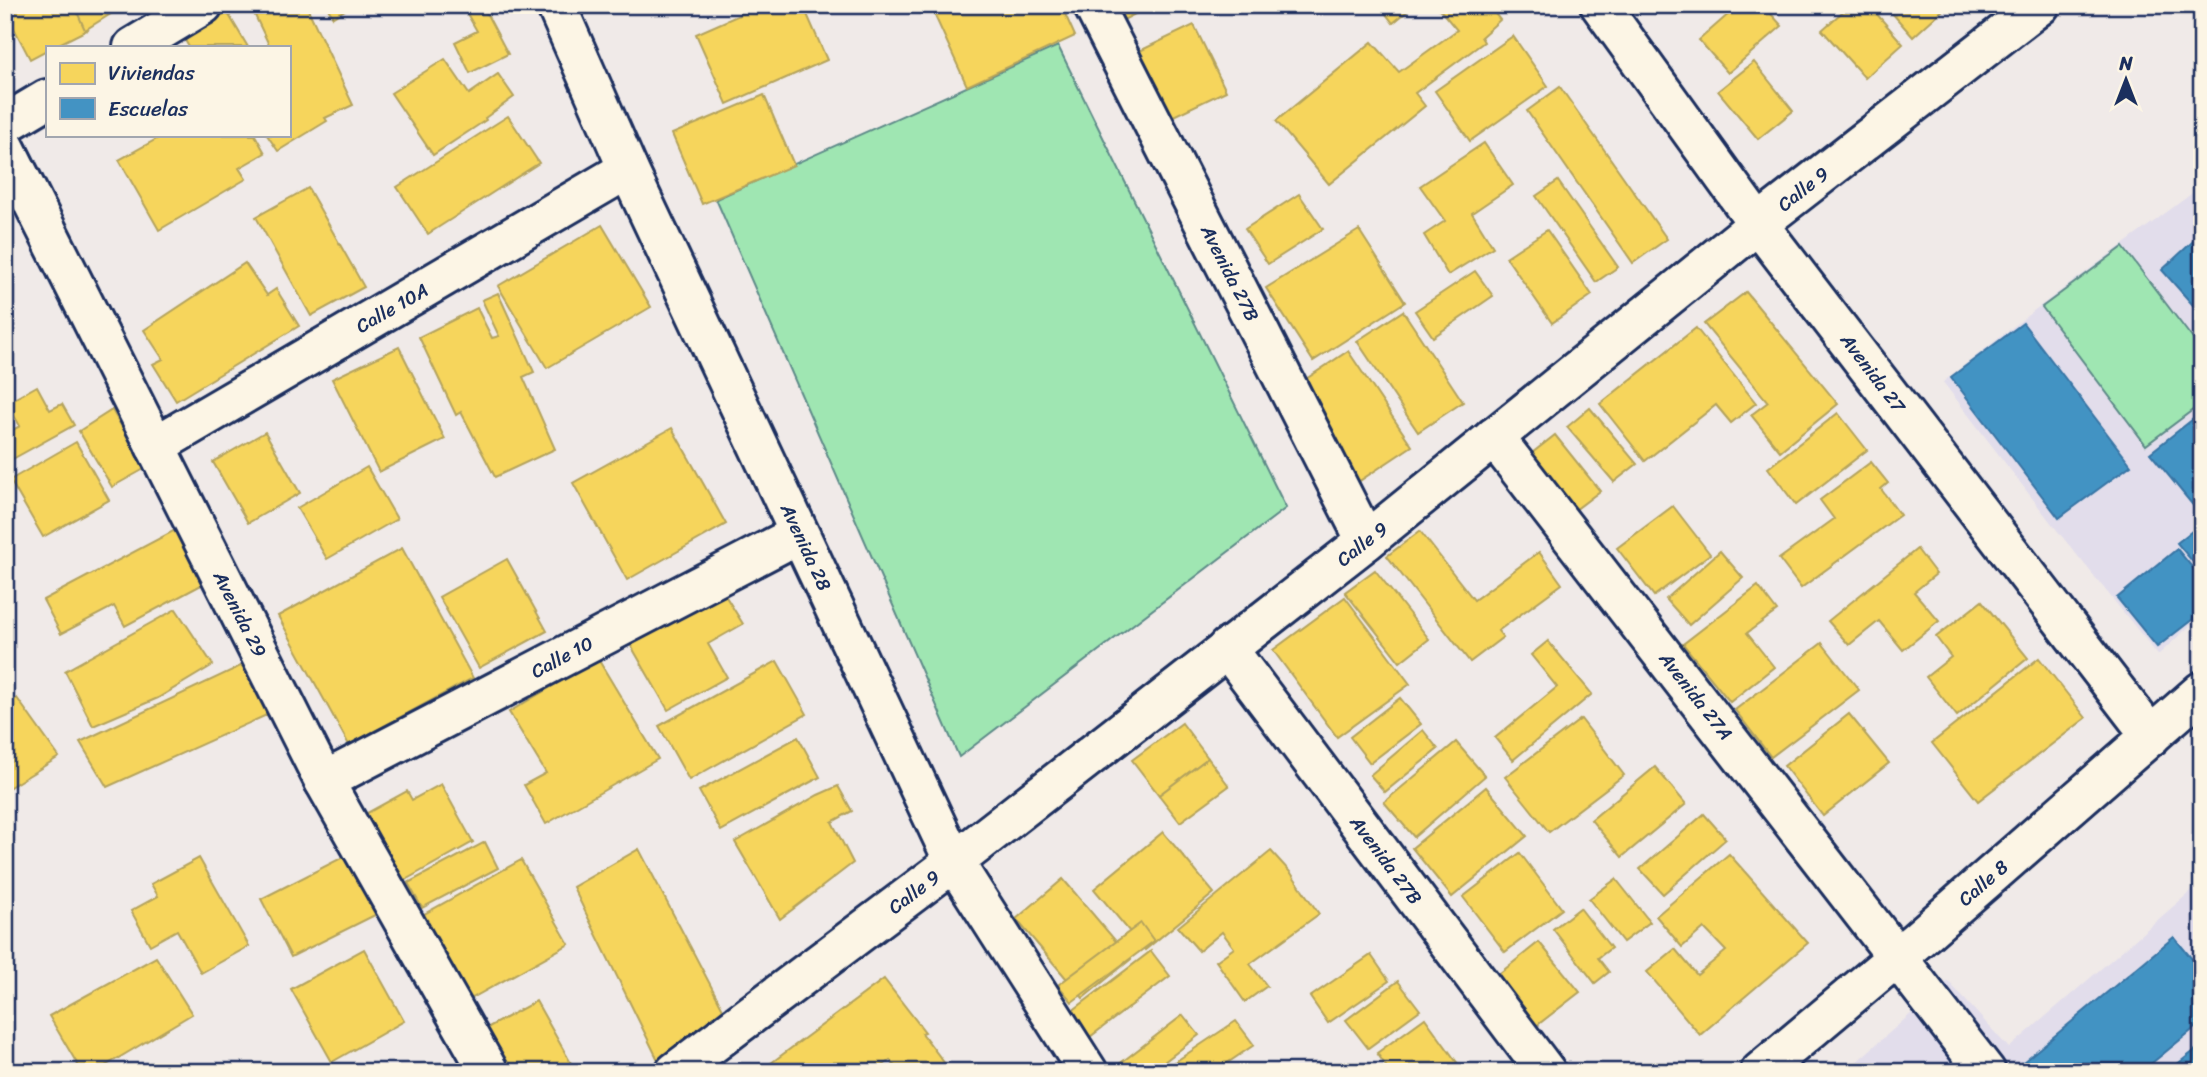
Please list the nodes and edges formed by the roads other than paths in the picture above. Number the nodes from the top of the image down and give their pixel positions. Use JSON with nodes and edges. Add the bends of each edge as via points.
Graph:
{"nodes":[{"id":1,"x":203,"y":5,"type":"edge"},
{"id":2,"x":556,"y":5,"type":"edge"},
{"id":3,"x":1093,"y":5,"type":"edge"},
{"id":4,"x":1600,"y":5,"type":"edge"},
{"id":5,"x":2040,"y":5,"type":"edge"},
{"id":6,"x":135,"y":46,"type":"edge"},
{"id":7,"x":46,"y":100,"type":"edge"},
{"id":8,"x":5,"y":124,"type":"edge"},
{"id":9,"x":5,"y":147,"type":"edge"},
{"id":10,"x":628,"y":169,"type":"junction"},
{"id":11,"x":1758,"y":224,"type":"junction"},
{"id":12,"x":1494,"y":437,"type":"junction"},
{"id":13,"x":155,"y":446,"type":"junction"},
{"id":14,"x":799,"y":534,"type":"junction"},
{"id":15,"x":1367,"y":541,"type":"junction"},
{"id":16,"x":1227,"y":648,"type":"junction"},
{"id":17,"x":2202,"y":691,"type":"edge"},
{"id":18,"x":2151,"y":736,"type":"junction"},
{"id":19,"x":324,"y":781,"type":"junction"},
{"id":20,"x":954,"y":862,"type":"junction"},
{"id":21,"x":1897,"y":956,"type":"junction"},
{"id":22,"x":489,"y":1072,"type":"edge"},
{"id":23,"x":675,"y":1072,"type":"edge"},
{"id":24,"x":1088,"y":1072,"type":"edge"},
{"id":25,"x":1546,"y":1072,"type":"edge"},
{"id":26,"x":1760,"y":1072,"type":"edge"},
{"id":27,"x":1986,"y":1072,"type":"edge"}],
"edges":[{"from":1,"to":6,"type":"street"},
{"from":2,"to":10,"type":"street","name":"Avenida 28"},
{"from":3,"to":15,"type":"street","name":"Avenida 27B"},
{"from":4,"to":11,"type":"street","name":"Avenida 27"},
{"from":5,"to":11,"type":"street","name":"Calle 9"},
{"from":7,"to":8,"type":"street"},
{"from":9,"to":13,"type":"street","name":"Avenida 29"},
{"from":10,"to":13,"type":"street","name":"Calle 10A"},
{"from":10,"to":14,"type":"street","name":"Avenida 28"},
{"from":11,"to":12,"type":"street","name":"Calle 9"},
{"from":11,"to":18,"type":"street","name":"Avenida 27"},
{"from":12,"to":15,"type":"street","name":"Calle 9"},
{"from":12,"to":21,"type":"street","name":"Avenida 27A"},
{"from":13,"to":19,"type":"street","name":"Avenida 29"},
{"from":14,"to":19,"type":"street","name":"Calle 10"},
{"from":14,"to":20,"type":"street","name":"Avenida 28"},
{"from":15,"to":16,"type":"street","name":"Calle 9"},
{"from":16,"to":20,"type":"street","name":"Calle 9"},
{"from":16,"to":25,"type":"street","name":"Avenida 27B"},
{"from":17,"to":18,"type":"street","name":"Calle 8"},
{"from":18,"to":21,"type":"street","name":"Calle 8"},
{"from":19,"to":22,"type":"street","name":"Avenida 29"},
{"from":20,"to":23,"type":"street","name":"Calle 9"},
{"from":20,"to":24,"type":"street","name":"Avenida 28"},
{"from":21,"to":26,"type":"street","name":"Calle 8"},
{"from":21,"to":27,"type":"street","name":"Avenida 27A"}]}
